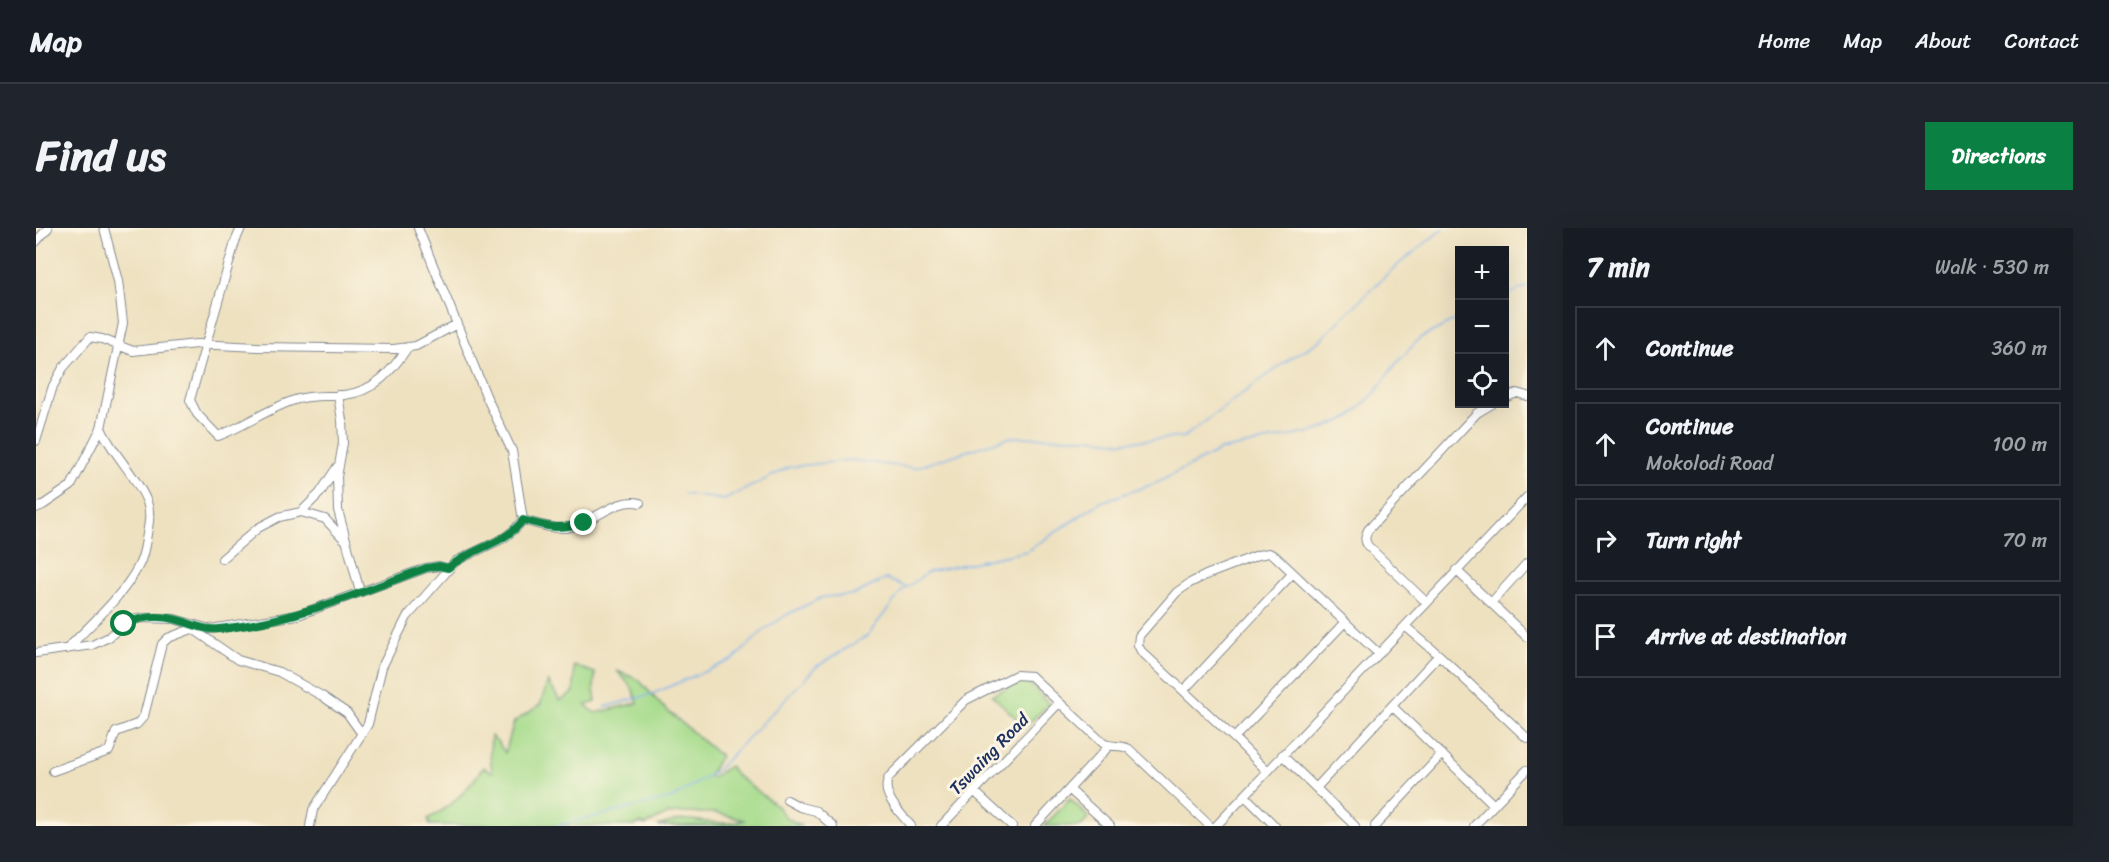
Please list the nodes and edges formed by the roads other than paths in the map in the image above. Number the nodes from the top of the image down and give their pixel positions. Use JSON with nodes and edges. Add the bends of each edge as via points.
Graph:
{"nodes":[{"id":1,"x":48,"y":228,"type":"edge"},
{"id":2,"x":104,"y":228,"type":"edge"},
{"id":3,"x":241,"y":228,"type":"edge"},
{"id":4,"x":418,"y":228,"type":"edge"},
{"id":5,"x":36,"y":242,"type":"edge"},
{"id":6,"x":457,"y":324,"type":"junction"},
{"id":7,"x":206,"y":344,"type":"junction"},
{"id":8,"x":120,"y":345,"type":"junction"},
{"id":9,"x":408,"y":347,"type":"junction"},
{"id":10,"x":338,"y":395,"type":"junction"},
{"id":11,"x":1509,"y":396,"type":"edge"},
{"id":12,"x":1527,"y":396,"type":"edge"},
{"id":13,"x":1486,"y":408,"type":"edge"},
{"id":14,"x":101,"y":428,"type":"junction"},
{"id":15,"x":36,"y":441,"type":"edge"},
{"id":16,"x":340,"y":464,"type":"junction"},
{"id":17,"x":1527,"y":497,"type":"edge"},
{"id":18,"x":640,"y":503,"type":"dead end"},
{"id":19,"x":36,"y":508,"type":"edge"},
{"id":20,"x":301,"y":512,"type":"junction"},
{"id":21,"x":523,"y":520,"type":"junction"},
{"id":22,"x":345,"y":540,"type":"junction"},
{"id":23,"x":222,"y":559,"type":"dead end"},
{"id":24,"x":1527,"y":563,"type":"edge"},
{"id":25,"x":448,"y":568,"type":"junction"},
{"id":26,"x":1456,"y":570,"type":"junction"},
{"id":27,"x":1293,"y":573,"type":"junction"},
{"id":28,"x":360,"y":592,"type":"junction"},
{"id":29,"x":1427,"y":603,"type":"junction"},
{"id":30,"x":1491,"y":603,"type":"junction"},
{"id":31,"x":1345,"y":622,"type":"junction"},
{"id":32,"x":1405,"y":626,"type":"junction"},
{"id":33,"x":195,"y":628,"type":"junction"},
{"id":34,"x":1527,"y":637,"type":"edge"},
{"id":35,"x":67,"y":649,"type":"junction"},
{"id":36,"x":36,"y":653,"type":"edge"},
{"id":37,"x":1379,"y":654,"type":"junction"},
{"id":38,"x":1439,"y":655,"type":"junction"},
{"id":39,"x":1184,"y":690,"type":"junction"},
{"id":40,"x":1059,"y":703,"type":"junction"},
{"id":41,"x":1392,"y":706,"type":"junction"},
{"id":42,"x":362,"y":734,"type":"junction"},
{"id":43,"x":1234,"y":738,"type":"junction"},
{"id":44,"x":1527,"y":738,"type":"edge"},
{"id":45,"x":1109,"y":746,"type":"junction"},
{"id":46,"x":1442,"y":754,"type":"junction"},
{"id":47,"x":1282,"y":755,"type":"junction"},
{"id":48,"x":1527,"y":770,"type":"edge"},
{"id":49,"x":53,"y":771,"type":"dead end"},
{"id":50,"x":1267,"y":771,"type":"junction"},
{"id":51,"x":1316,"y":788,"type":"junction"},
{"id":52,"x":1070,"y":790,"type":"junction"},
{"id":53,"x":974,"y":791,"type":"junction"},
{"id":54,"x":1245,"y":796,"type":"junction"},
{"id":55,"x":787,"y":801,"type":"dead end"},
{"id":56,"x":1494,"y":805,"type":"junction"},
{"id":57,"x":310,"y":826,"type":"edge"},
{"id":58,"x":833,"y":826,"type":"edge"},
{"id":59,"x":911,"y":826,"type":"edge"},
{"id":60,"x":941,"y":826,"type":"edge"},
{"id":61,"x":1012,"y":826,"type":"edge"},
{"id":62,"x":1035,"y":826,"type":"edge"},
{"id":63,"x":1110,"y":826,"type":"edge"},
{"id":64,"x":1210,"y":826,"type":"edge"},
{"id":65,"x":1216,"y":826,"type":"edge"},
{"id":66,"x":1275,"y":826,"type":"edge"},
{"id":67,"x":1355,"y":826,"type":"edge"},
{"id":68,"x":1375,"y":826,"type":"edge"},
{"id":69,"x":1474,"y":826,"type":"edge"}],
"edges":[{"from":1,"to":5,"type":"street"},
{"from":2,"to":8,"type":"street","via":[[118,281],[123,323]]},
{"from":3,"to":7,"type":"street"},
{"from":4,"to":6,"type":"street"},
{"from":6,"to":9,"type":"street"},
{"from":6,"to":21,"type":"street","via":[[512,451]]},
{"from":7,"to":8,"type":"street","via":[[133,351]]},
{"from":7,"to":9,"type":"street"},
{"from":7,"to":10,"type":"street","via":[[190,400],[197,414],[218,436],[296,400]]},
{"from":8,"to":14,"type":"street"},
{"from":8,"to":15,"type":"street","via":[[90,337],[63,368]]},
{"from":9,"to":10,"type":"street","via":[[381,381]]},
{"from":10,"to":16,"type":"street","via":[[343,443]]},
{"from":11,"to":12,"type":"street","via":[[1517,393]]},
{"from":13,"to":29,"type":"street","via":[[1365,534],[1368,546]]},
{"from":14,"to":19,"type":"street","via":[[71,486]]},
{"from":14,"to":35,"type":"street","via":[[146,500],[150,518],[138,566],[111,603]]},
{"from":16,"to":20,"type":"street"},
{"from":16,"to":22,"type":"street","via":[[338,510]]},
{"from":17,"to":26,"type":"street"},
{"from":18,"to":21,"type":"street","via":[[626,502],[566,528]]},
{"from":20,"to":22,"type":"street","via":[[325,519]]},
{"from":20,"to":23,"type":"street","via":[[258,528]]},
{"from":21,"to":25,"type":"street","via":[[504,538]]},
{"from":22,"to":28,"type":"street"},
{"from":24,"to":30,"type":"street"},
{"from":25,"to":28,"type":"street","via":[[426,568]]},
{"from":25,"to":42,"type":"street","via":[[402,625],[382,667]]},
{"from":26,"to":29,"type":"street"},
{"from":26,"to":30,"type":"street"},
{"from":27,"to":31,"type":"street"},
{"from":27,"to":39,"type":"street"},
{"from":27,"to":39,"type":"street","via":[[1275,556],[1263,553],[1206,575],[1177,592],[1138,640],[1141,651]]},
{"from":28,"to":33,"type":"street","via":[[298,615],[219,629]]},
{"from":29,"to":32,"type":"street"},
{"from":30,"to":34,"type":"street"},
{"from":31,"to":37,"type":"street"},
{"from":31,"to":43,"type":"street"},
{"from":32,"to":37,"type":"street"},
{"from":32,"to":38,"type":"street"},
{"from":33,"to":35,"type":"street","via":[[174,619],[139,618],[102,641]]},
{"from":33,"to":42,"type":"street","via":[[238,660],[275,670],[322,696],[347,713]]},
{"from":33,"to":49,"type":"street","via":[[162,644],[140,721],[118,730],[109,751]]},
{"from":35,"to":36,"type":"street"},
{"from":37,"to":47,"type":"street"},
{"from":38,"to":41,"type":"street"},
{"from":38,"to":44,"type":"street"},
{"from":39,"to":43,"type":"street"},
{"from":40,"to":45,"type":"street"},
{"from":40,"to":53,"type":"street","name":"Tswaing Road"},
{"from":40,"to":59,"type":"street","via":[[1031,676],[1019,675],[960,704],[887,780],[886,792]]},
{"from":41,"to":46,"type":"street"},
{"from":41,"to":51,"type":"street"},
{"from":42,"to":57,"type":"street","via":[[314,810]]},
{"from":43,"to":50,"type":"street"},
{"from":45,"to":52,"type":"street"},
{"from":45,"to":64,"type":"street","via":[[1129,749]]},
{"from":46,"to":56,"type":"street"},
{"from":46,"to":68,"type":"street"},
{"from":47,"to":50,"type":"street"},
{"from":47,"to":51,"type":"street"},
{"from":48,"to":56,"type":"street"},
{"from":50,"to":54,"type":"street"},
{"from":51,"to":67,"type":"street"},
{"from":52,"to":62,"type":"street"},
{"from":52,"to":63,"type":"street"},
{"from":53,"to":60,"type":"street","name":"Tswaing Road"},
{"from":53,"to":61,"type":"street"},
{"from":54,"to":65,"type":"street"},
{"from":54,"to":66,"type":"street"},
{"from":55,"to":58,"type":"street","via":[[816,811]]},
{"from":56,"to":69,"type":"street"}]}
